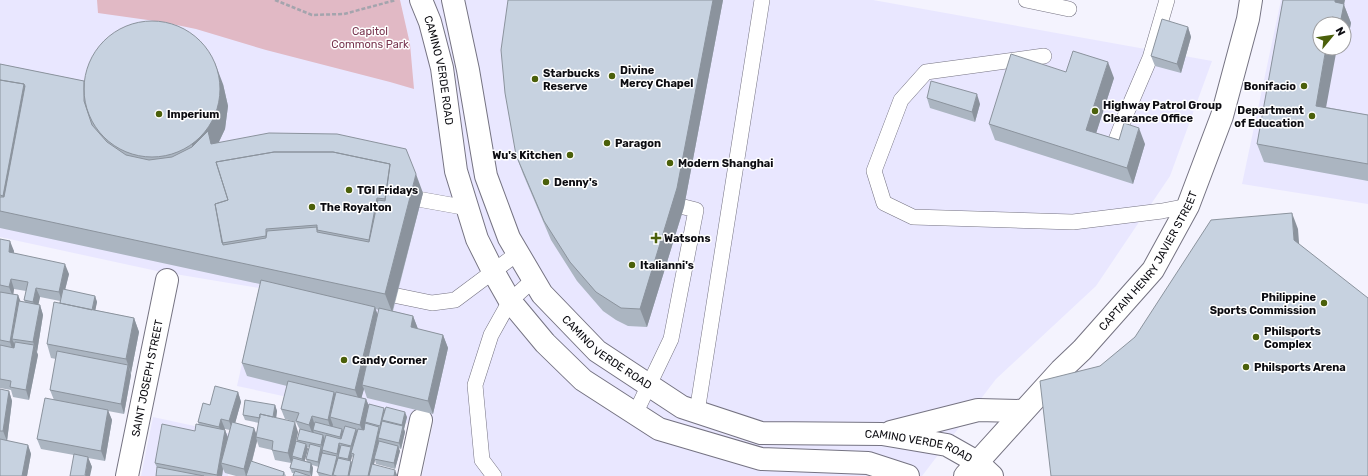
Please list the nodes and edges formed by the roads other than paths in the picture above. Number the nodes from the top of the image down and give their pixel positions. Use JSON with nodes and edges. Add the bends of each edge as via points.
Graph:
{"nodes":[{"id":1,"x":422,"y":0,"type":"edge"},
{"id":2,"x":454,"y":0,"type":"edge"},
{"id":3,"x":762,"y":0,"type":"edge"},
{"id":4,"x":1026,"y":0,"type":"edge"},
{"id":5,"x":1167,"y":0,"type":"edge"},
{"id":6,"x":1252,"y":0,"type":"edge"},
{"id":7,"x":1069,"y":9,"type":"dead end"},
{"id":8,"x":1044,"y":56,"type":"dead end"},
{"id":9,"x":1116,"y":140,"type":"edge"},
{"id":10,"x":396,"y":195,"type":"edge"},
{"id":11,"x":1188,"y":206,"type":"junction"},
{"id":12,"x":684,"y":207,"type":"dead end"},
{"id":13,"x":468,"y":208,"type":"junction"},
{"id":14,"x":518,"y":253,"type":"junction"},
{"id":15,"x":493,"y":271,"type":"junction"},
{"id":16,"x":167,"y":280,"type":"dead end"},
{"id":17,"x":533,"y":280,"type":"junction"},
{"id":18,"x":393,"y":295,"type":"dead end"},
{"id":19,"x":510,"y":301,"type":"junction"},
{"id":20,"x":650,"y":385,"type":"junction"},
{"id":21,"x":1023,"y":411,"type":"junction"},
{"id":22,"x":697,"y":412,"type":"junction"},
{"id":23,"x":635,"y":414,"type":"junction"},
{"id":24,"x":421,"y":420,"type":"dead end"},
{"id":25,"x":882,"y":434,"type":"junction"},
{"id":26,"x":978,"y":471,"type":"edge"},
{"id":27,"x":127,"y":476,"type":"edge"},
{"id":28,"x":409,"y":476,"type":"edge"},
{"id":29,"x":494,"y":476,"type":"edge"},
{"id":30,"x":908,"y":476,"type":"edge"}],
"edges":[{"from":1,"to":13,"type":"street","name":"CAMINO VERDE ROAD","via":[[442,68],[456,171]]},
{"from":2,"to":14,"type":"street","name":"CAMINO VERDE ROAD","via":[[486,176],[509,238]]},
{"from":3,"to":22,"type":"lane"},
{"from":4,"to":7,"type":"lane"},
{"from":5,"to":9,"type":"lane","via":[[1150,58]]},
{"from":6,"to":11,"type":"street","name":"CAPTAIN HENRY JAVIER STREET","via":[[1222,116]]},
{"from":8,"to":11,"type":"lane","via":[[926,72],[901,100],[874,171],[884,203],[913,217],[1073,222]]},
{"from":10,"to":13,"type":"lane"},
{"from":11,"to":21,"type":"street","name":"CAPTAIN HENRY JAVIER STREET","via":[[1153,270],[1082,350]]},
{"from":12,"to":20,"type":"lane","via":[[696,210],[671,339]]},
{"from":13,"to":15,"type":"street","name":"CAMINO VERDE ROAD","via":[[477,239]]},
{"from":14,"to":15,"type":"lane"},
{"from":14,"to":17,"type":"street","name":"CAMINO VERDE ROAD"},
{"from":15,"to":18,"type":"lane","via":[[455,300],[432,303]]},
{"from":15,"to":19,"type":"street","name":"CAMINO VERDE ROAD"},
{"from":16,"to":27,"type":"street","name":"SAINT JOSEPH STREET"},
{"from":17,"to":19,"type":"lane"},
{"from":17,"to":20,"type":"street","name":"CAMINO VERDE ROAD","via":[[542,294],[598,351]]},
{"from":19,"to":23,"type":"street","name":"CAMINO VERDE ROAD","via":[[545,343],[583,380]]},
{"from":19,"to":29,"type":"lane","via":[[491,335],[475,385],[482,460]]},
{"from":20,"to":22,"type":"street","name":"CAMINO VERDE ROAD","via":[[682,407]]},
{"from":20,"to":23,"type":"lane"},
{"from":21,"to":25,"type":"street","via":[[978,410]]},
{"from":21,"to":26,"type":"street","name":"CAPTAIN HENRY JAVIER STREET"},
{"from":22,"to":25,"type":"street","name":"CAMINO VERDE ROAD","via":[[761,433]]},
{"from":23,"to":30,"type":"street","name":"CAMINO VERDE ROAD","via":[[659,429],[761,459],[868,463]]},
{"from":24,"to":28,"type":"street"},
{"from":25,"to":26,"type":"street","name":"CAMINO VERDE ROAD","via":[[947,445]]}]}
